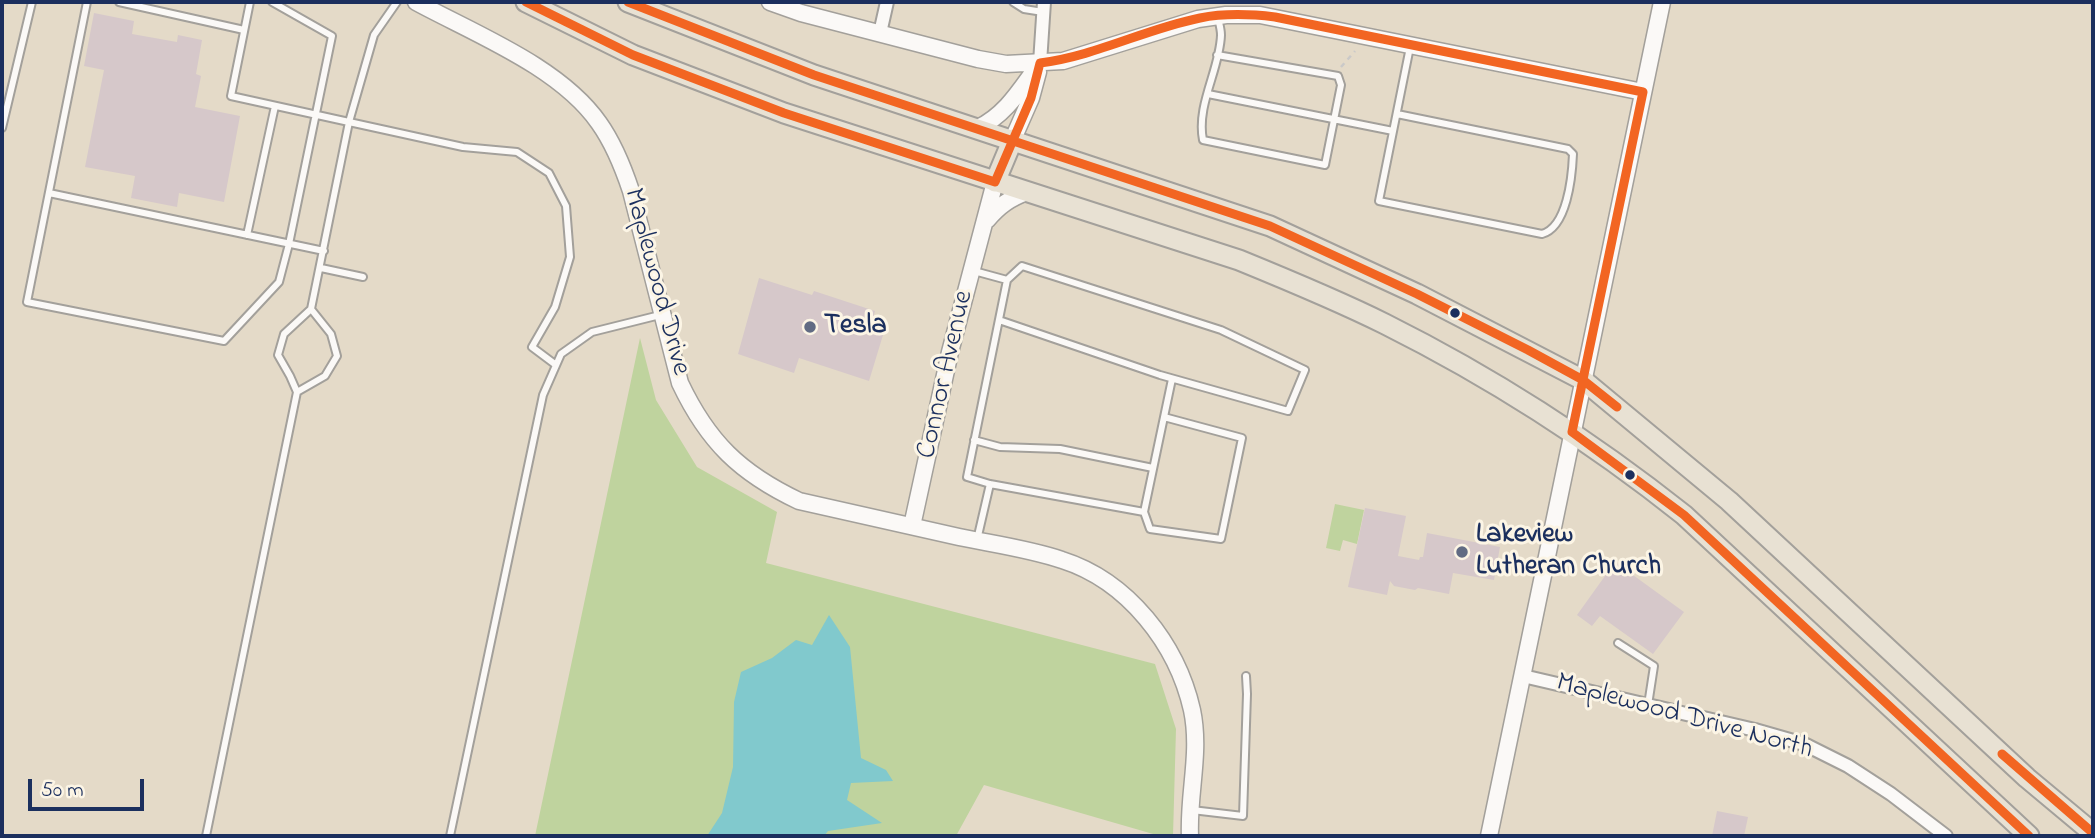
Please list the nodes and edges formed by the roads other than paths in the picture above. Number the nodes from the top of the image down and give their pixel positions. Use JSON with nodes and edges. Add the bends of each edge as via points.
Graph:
{"nodes":[{"id":1,"x":32,"y":2,"type":"edge"},
{"id":2,"x":87,"y":2,"type":"edge"},
{"id":3,"x":119,"y":2,"type":"edge"},
{"id":4,"x":250,"y":2,"type":"edge"},
{"id":5,"x":272,"y":2,"type":"edge"},
{"id":6,"x":397,"y":2,"type":"edge"},
{"id":7,"x":416,"y":2,"type":"edge"},
{"id":8,"x":526,"y":2,"type":"edge"},
{"id":9,"x":628,"y":2,"type":"edge"},
{"id":10,"x":887,"y":2,"type":"edge"},
{"id":11,"x":1013,"y":2,"type":"edge"},
{"id":12,"x":1662,"y":2,"type":"edge"},
{"id":13,"x":776,"y":3,"type":"edge"},
{"id":14,"x":1043,"y":7,"type":"edge"},
{"id":15,"x":1217,"y":16,"type":"junction"},
{"id":16,"x":244,"y":30,"type":"junction"},
{"id":17,"x":880,"y":33,"type":"junction"},
{"id":18,"x":1410,"y":45,"type":"junction"},
{"id":19,"x":1216,"y":55,"type":"junction"},
{"id":20,"x":1040,"y":63,"type":"junction"},
{"id":21,"x":1643,"y":92,"type":"junction"},
{"id":22,"x":1208,"y":94,"type":"junction"},
{"id":23,"x":275,"y":106,"type":"junction"},
{"id":24,"x":1396,"y":114,"type":"junction"},
{"id":25,"x":315,"y":115,"type":"junction"},
{"id":26,"x":1334,"y":120,"type":"junction"},
{"id":27,"x":349,"y":122,"type":"junction"},
{"id":28,"x":2,"y":128,"type":"edge"},
{"id":29,"x":978,"y":128,"type":"junction"},
{"id":30,"x":1393,"y":131,"type":"junction"},
{"id":31,"x":1013,"y":139,"type":"junction"},
{"id":32,"x":995,"y":182,"type":"junction"},
{"id":33,"x":1027,"y":192,"type":"junction"},
{"id":34,"x":49,"y":193,"type":"junction"},
{"id":35,"x":983,"y":225,"type":"junction"},
{"id":36,"x":247,"y":235,"type":"junction"},
{"id":37,"x":289,"y":244,"type":"junction"},
{"id":38,"x":324,"y":251,"type":"junction"},
{"id":39,"x":321,"y":268,"type":"junction"},
{"id":40,"x":972,"y":270,"type":"junction"},
{"id":41,"x":363,"y":276,"type":"dead end"},
{"id":42,"x":1007,"y":281,"type":"junction"},
{"id":43,"x":311,"y":309,"type":"junction"},
{"id":44,"x":662,"y":314,"type":"junction"},
{"id":45,"x":999,"y":320,"type":"junction"},
{"id":46,"x":556,"y":365,"type":"junction"},
{"id":47,"x":1172,"y":379,"type":"junction"},
{"id":48,"x":1583,"y":380,"type":"junction"},
{"id":49,"x":296,"y":392,"type":"junction"},
{"id":50,"x":1164,"y":417,"type":"junction"},
{"id":51,"x":1572,"y":432,"type":"junction"},
{"id":52,"x":974,"y":440,"type":"junction"},
{"id":53,"x":1153,"y":468,"type":"junction"},
{"id":54,"x":990,"y":484,"type":"junction"},
{"id":55,"x":1144,"y":512,"type":"junction"},
{"id":56,"x":912,"y":526,"type":"junction"},
{"id":57,"x":977,"y":541,"type":"junction"},
{"id":58,"x":1618,"y":643,"type":"dead end"},
{"id":59,"x":1246,"y":676,"type":"dead end"},
{"id":60,"x":1523,"y":677,"type":"junction"},
{"id":61,"x":1648,"y":705,"type":"junction"},
{"id":62,"x":1190,"y":809,"type":"junction"},
{"id":63,"x":2093,"y":833,"type":"edge"},
{"id":64,"x":206,"y":836,"type":"edge"},
{"id":65,"x":450,"y":836,"type":"edge"},
{"id":66,"x":1190,"y":836,"type":"edge"},
{"id":67,"x":1489,"y":836,"type":"edge"},
{"id":68,"x":1946,"y":836,"type":"edge"},
{"id":69,"x":2029,"y":836,"type":"edge"}],
"edges":[{"from":1,"to":28,"type":"lane"},
{"from":2,"to":34,"type":"lane"},
{"from":3,"to":16,"type":"lane"},
{"from":4,"to":16,"type":"lane"},
{"from":5,"to":25,"type":"lane","via":[[332,36]]},
{"from":6,"to":27,"type":"lane","via":[[374,35]]},
{"from":7,"to":44,"type":"street","name":"Maplewood Drive","via":[[534,65],[579,99],[597,120],[622,164]]},
{"from":8,"to":32,"type":"main road","via":[[634,55],[771,108]]},
{"from":9,"to":29,"type":"main road","via":[[814,75]]},
{"from":10,"to":17,"type":"street"},
{"from":11,"to":14,"type":"lane","via":[[1024,9]]},
{"from":12,"to":21,"type":"street"},
{"from":13,"to":17,"type":"street"},
{"from":14,"to":20,"type":"street"},
{"from":15,"to":18,"type":"street","via":[[1275,17]]},
{"from":15,"to":19,"type":"lane","via":[[1221,35]]},
{"from":15,"to":20,"type":"street","via":[[1072,59]]},
{"from":16,"to":23,"type":"lane","via":[[231,96]]},
{"from":17,"to":20,"type":"street","via":[[978,59]]},
{"from":18,"to":21,"type":"street"},
{"from":18,"to":24,"type":"lane"},
{"from":19,"to":22,"type":"lane"},
{"from":19,"to":26,"type":"lane","via":[[1338,76],[1341,85]]},
{"from":20,"to":29,"type":"street","via":[[1006,109]]},
{"from":20,"to":31,"type":"street","via":[[1031,99]]},
{"from":21,"to":48,"type":"street"},
{"from":22,"to":26,"type":"lane"},
{"from":22,"to":26,"type":"lane","via":[[1201,128],[1203,140],[1212,143],[1325,165]]},
{"from":23,"to":25,"type":"lane"},
{"from":23,"to":36,"type":"lane"},
{"from":24,"to":30,"type":"lane"},
{"from":24,"to":30,"type":"lane","via":[[1568,149],[1573,166],[1562,218],[1542,234],[1379,201]]},
{"from":25,"to":27,"type":"lane"},
{"from":25,"to":37,"type":"lane"},
{"from":26,"to":30,"type":"lane"},
{"from":27,"to":38,"type":"lane"},
{"from":27,"to":46,"type":"lane","via":[[463,147],[517,152],[549,173],[566,206],[569,257],[555,307],[532,347]]},
{"from":29,"to":31,"type":"main road"},
{"from":31,"to":32,"type":"main road","name":"Connor Avenue"},
{"from":31,"to":48,"type":"main road","via":[[1270,226],[1418,294]]},
{"from":32,"to":33,"type":"main road"},
{"from":32,"to":35,"type":"street","name":"Connor Avenue"},
{"from":33,"to":35,"type":"street","via":[[998,207]]},
{"from":33,"to":51,"type":"main road","via":[[1224,254],[1312,290],[1453,359]]},
{"from":34,"to":36,"type":"lane"},
{"from":34,"to":37,"type":"lane","via":[[27,302],[224,341],[279,282]]},
{"from":35,"to":40,"type":"street","name":"Connor Avenue"},
{"from":36,"to":37,"type":"lane"},
{"from":37,"to":38,"type":"lane"},
{"from":38,"to":39,"type":"lane"},
{"from":39,"to":41,"type":"lane"},
{"from":39,"to":43,"type":"lane"},
{"from":40,"to":42,"type":"lane"},
{"from":40,"to":56,"type":"street","name":"Connor Avenue"},
{"from":42,"to":45,"type":"lane"},
{"from":42,"to":47,"type":"lane","via":[[1022,266],[1221,330],[1305,370],[1288,411]]},
{"from":43,"to":49,"type":"lane","via":[[284,334],[278,355]]},
{"from":43,"to":49,"type":"lane","via":[[331,334],[337,356],[325,376]]},
{"from":44,"to":46,"type":"lane","via":[[592,332],[561,354]]},
{"from":44,"to":56,"type":"street","name":"Maplewood Drive","via":[[680,383],[692,408],[713,439],[747,472],[799,501]]},
{"from":45,"to":47,"type":"lane"},
{"from":45,"to":52,"type":"lane"},
{"from":46,"to":65,"type":"lane","via":[[543,395]]},
{"from":47,"to":50,"type":"lane"},
{"from":48,"to":51,"type":"street"},
{"from":48,"to":63,"type":"main road","via":[[1729,501],[2027,778]]},
{"from":49,"to":64,"type":"lane"},
{"from":50,"to":53,"type":"lane"},
{"from":50,"to":55,"type":"lane","via":[[1242,438],[1221,539],[1150,529]]},
{"from":51,"to":60,"type":"street"},
{"from":51,"to":69,"type":"main road","via":[[1684,515]]},
{"from":52,"to":53,"type":"lane","via":[[1000,447],[1060,449]]},
{"from":52,"to":54,"type":"lane","via":[[967,477]]},
{"from":53,"to":55,"type":"lane"},
{"from":54,"to":55,"type":"lane"},
{"from":54,"to":57,"type":"lane"},
{"from":56,"to":57,"type":"street","name":"Maplewood Drive"},
{"from":57,"to":62,"type":"street","name":"Maplewood Drive","via":[[1062,559],[1083,568],[1148,620],[1173,657],[1192,710],[1196,764]]},
{"from":58,"to":61,"type":"lane","via":[[1654,666]]},
{"from":59,"to":62,"type":"lane","via":[[1243,816]]},
{"from":60,"to":61,"type":"street","name":"Maplewood Drive North"},
{"from":60,"to":67,"type":"street"},
{"from":61,"to":68,"type":"street","name":"Maplewood Drive North","via":[[1804,744],[1848,766]]},
{"from":62,"to":66,"type":"street","name":"Maplewood Drive"}]}
